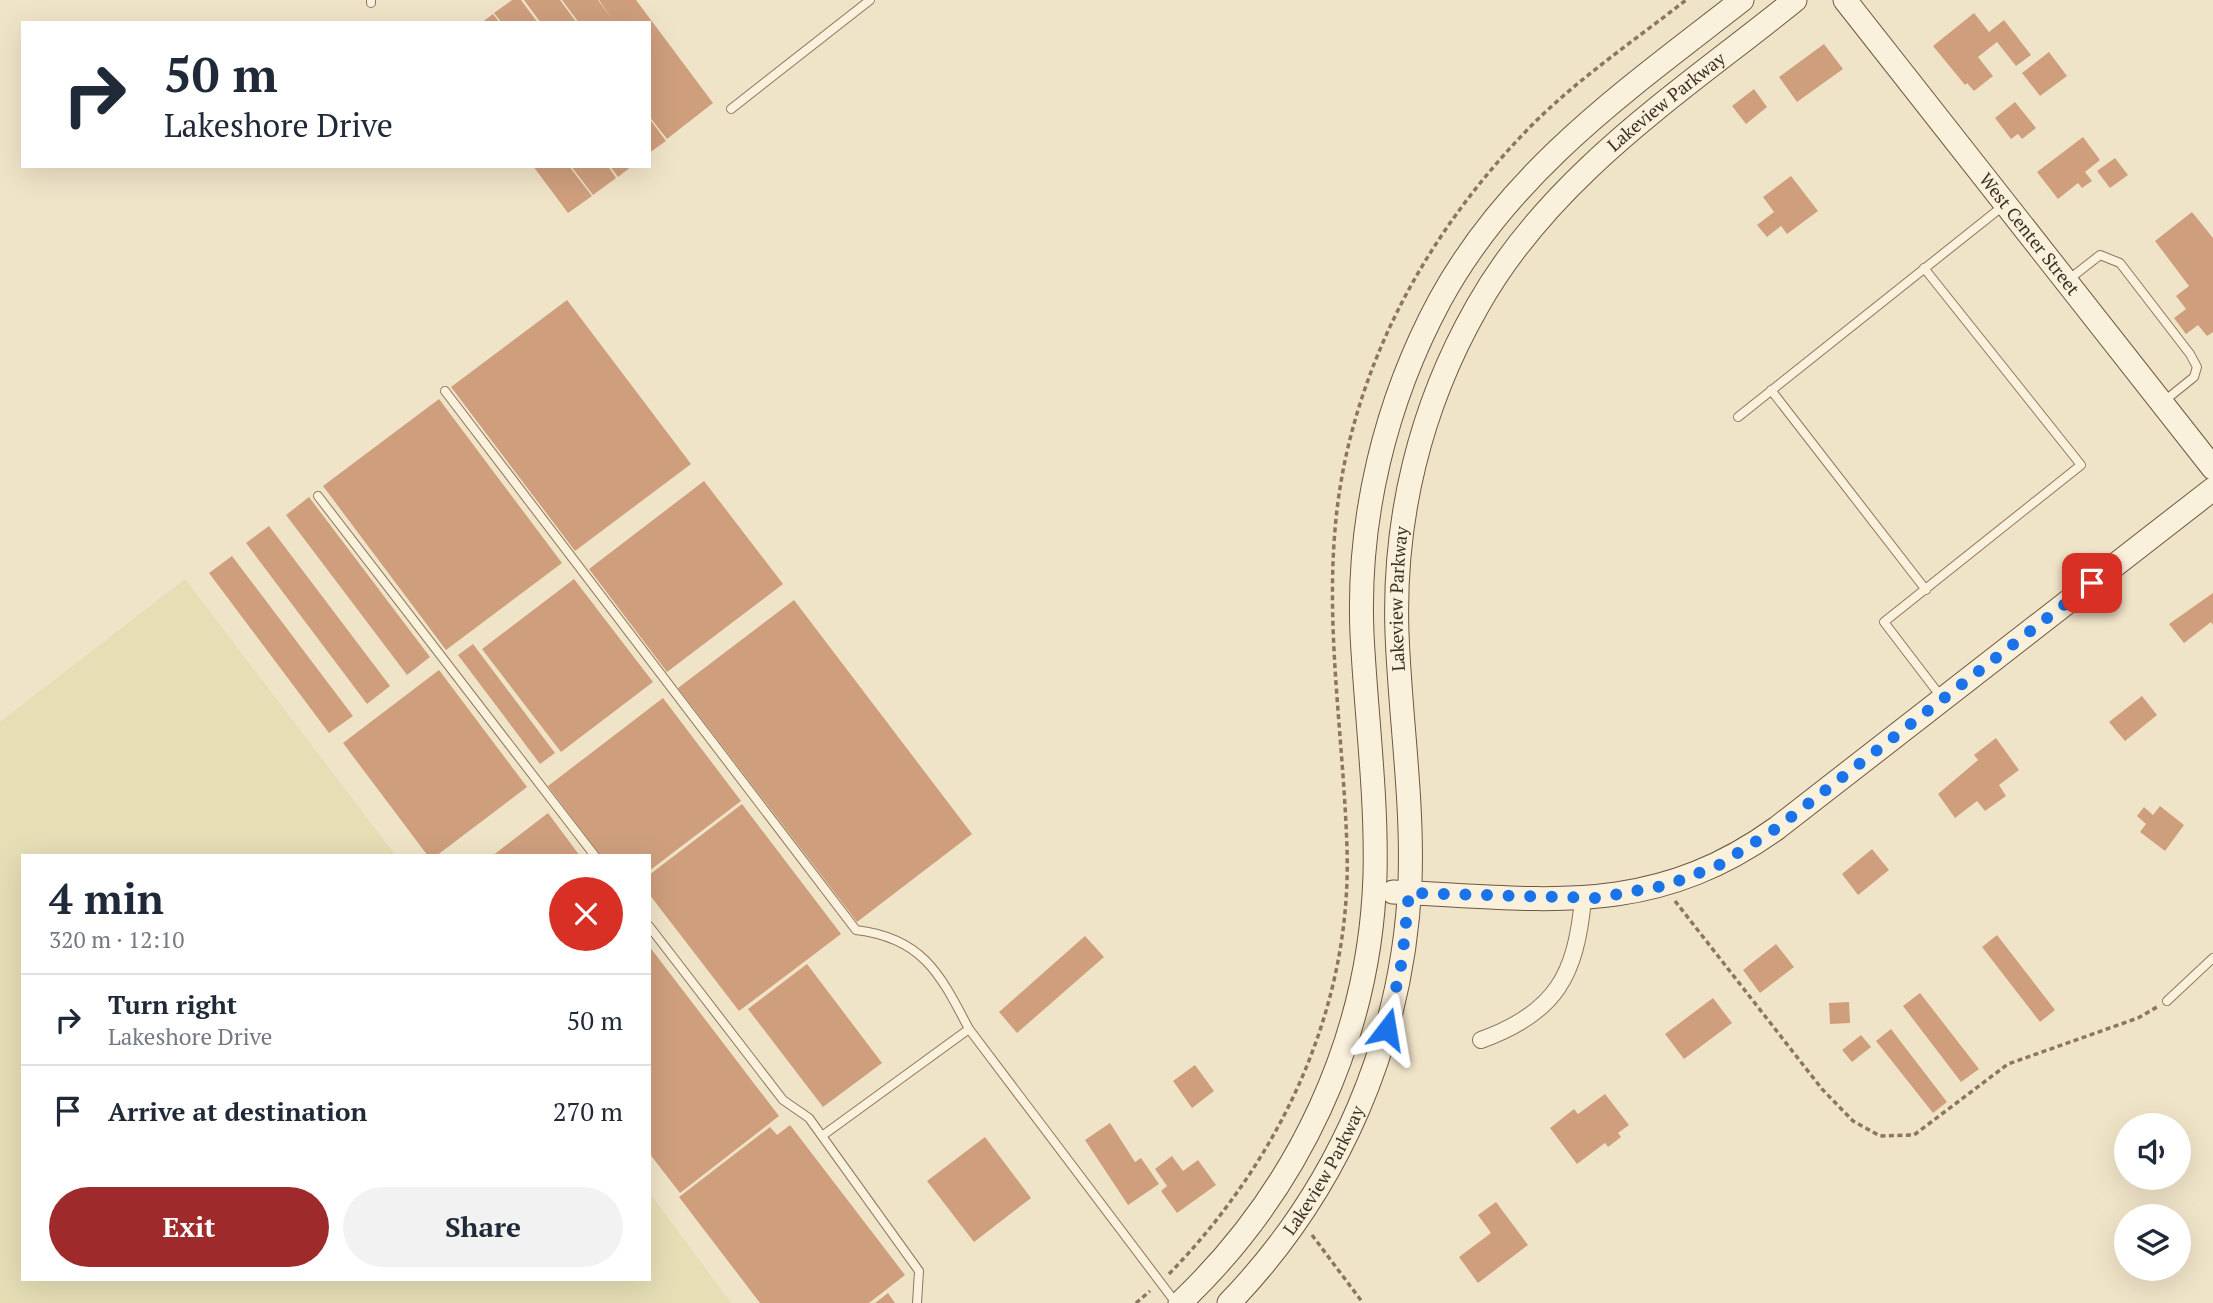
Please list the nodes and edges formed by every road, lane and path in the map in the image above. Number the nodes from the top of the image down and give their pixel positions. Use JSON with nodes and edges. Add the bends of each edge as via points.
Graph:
{"nodes":[{"id":1,"x":870,"y":0,"type":"edge"},
{"id":2,"x":1742,"y":0,"type":"edge"},
{"id":3,"x":1795,"y":0,"type":"edge"},
{"id":4,"x":1845,"y":0,"type":"edge"},
{"id":5,"x":732,"y":109,"type":"dead end"},
{"id":6,"x":2005,"y":204,"type":"junction"},
{"id":7,"x":1924,"y":268,"type":"junction"},
{"id":8,"x":2066,"y":282,"type":"junction"},
{"id":9,"x":1771,"y":390,"type":"junction"},
{"id":10,"x":445,"y":391,"type":"dead end"},
{"id":11,"x":2162,"y":403,"type":"junction"},
{"id":12,"x":1738,"y":417,"type":"dead end"},
{"id":13,"x":2213,"y":468,"type":"edge"},
{"id":14,"x":2213,"y":489,"type":"edge"},
{"id":15,"x":318,"y":496,"type":"dead end"},
{"id":16,"x":1926,"y":590,"type":"junction"},
{"id":17,"x":1943,"y":699,"type":"junction"},
{"id":18,"x":593,"y":854,"type":"edge"},
{"id":19,"x":1663,"y":886,"type":"junction"},
{"id":20,"x":1374,"y":892,"type":"junction"},
{"id":21,"x":1409,"y":893,"type":"junction"},
{"id":22,"x":1583,"y":899,"type":"junction"},
{"id":23,"x":651,"y":929,"type":"edge"},
{"id":24,"x":2213,"y":958,"type":"edge"},
{"id":25,"x":2167,"y":1002,"type":"joint"},
{"id":26,"x":969,"y":1029,"type":"junction"},
{"id":27,"x":1481,"y":1040,"type":"dead end"},
{"id":28,"x":822,"y":1136,"type":"junction"},
{"id":29,"x":1299,"y":1218,"type":"junction"},
{"id":30,"x":917,"y":1303,"type":"edge"},
{"id":31,"x":1178,"y":1303,"type":"edge"},
{"id":32,"x":1229,"y":1303,"type":"edge"},
{"id":33,"x":1363,"y":1303,"type":"edge"}],
"edges":[{"from":1,"to":5,"type":"lane"},
{"from":2,"to":20,"type":"main road","name":"Lakeview Parkway","via":[[1596,114],[1521,186],[1458,270],[1411,363],[1378,463],[1363,566]]},
{"from":3,"to":21,"type":"main road","name":"Lakeview Parkway","via":[[1577,177],[1495,276],[1447,366],[1414,464],[1398,566]]},
{"from":4,"to":6,"type":"main road","name":"West Center Street"},
{"from":6,"to":7,"type":"lane"},
{"from":6,"to":8,"type":"main road","name":"West Center Street"},
{"from":7,"to":9,"type":"lane"},
{"from":7,"to":16,"type":"lane","via":[[2081,465]]},
{"from":8,"to":11,"type":"main road","name":"West Center Street"},
{"from":8,"to":11,"type":"lane","via":[[2100,255],[2120,263],[2197,367],[2194,377]]},
{"from":9,"to":12,"type":"lane"},
{"from":9,"to":16,"type":"lane"},
{"from":10,"to":26,"type":"lane","via":[[856,930],[884,933],[915,948],[948,989]]},
{"from":11,"to":13,"type":"main road","name":"West Center Street"},
{"from":14,"to":17,"type":"main road"},
{"from":15,"to":18,"type":"lane"},
{"from":16,"to":17,"type":"lane","via":[[1884,622]]},
{"from":17,"to":19,"type":"main road","via":[[1758,842],[1719,865]]},
{"from":19,"to":22,"type":"main road"},
{"from":19,"to":25,"type":"path","via":[[1822,1089],[1853,1121],[1880,1136],[1914,1135],[2008,1064],[2138,1018]]},
{"from":20,"to":21,"type":"main road"},
{"from":20,"to":31,"type":"main road","name":"Lakeview Parkway","via":[[1369,947],[1355,1013],[1320,1111],[1288,1171],[1249,1228]]},
{"from":21,"to":22,"type":"main road"},
{"from":21,"to":29,"type":"main road","name":"Lakeview Parkway","via":[[1398,984],[1377,1062],[1351,1127]]},
{"from":22,"to":27,"type":"street","via":[[1572,963],[1564,982],[1524,1020]]},
{"from":23,"to":28,"type":"lane","via":[[783,1100],[809,1118]]},
{"from":24,"to":25,"type":"lane"},
{"from":26,"to":28,"type":"lane"},
{"from":26,"to":31,"type":"lane"},
{"from":28,"to":30,"type":"lane","via":[[919,1270]]},
{"from":29,"to":32,"type":"main road","name":"Lakeview Parkway"},
{"from":29,"to":33,"type":"path"}]}
